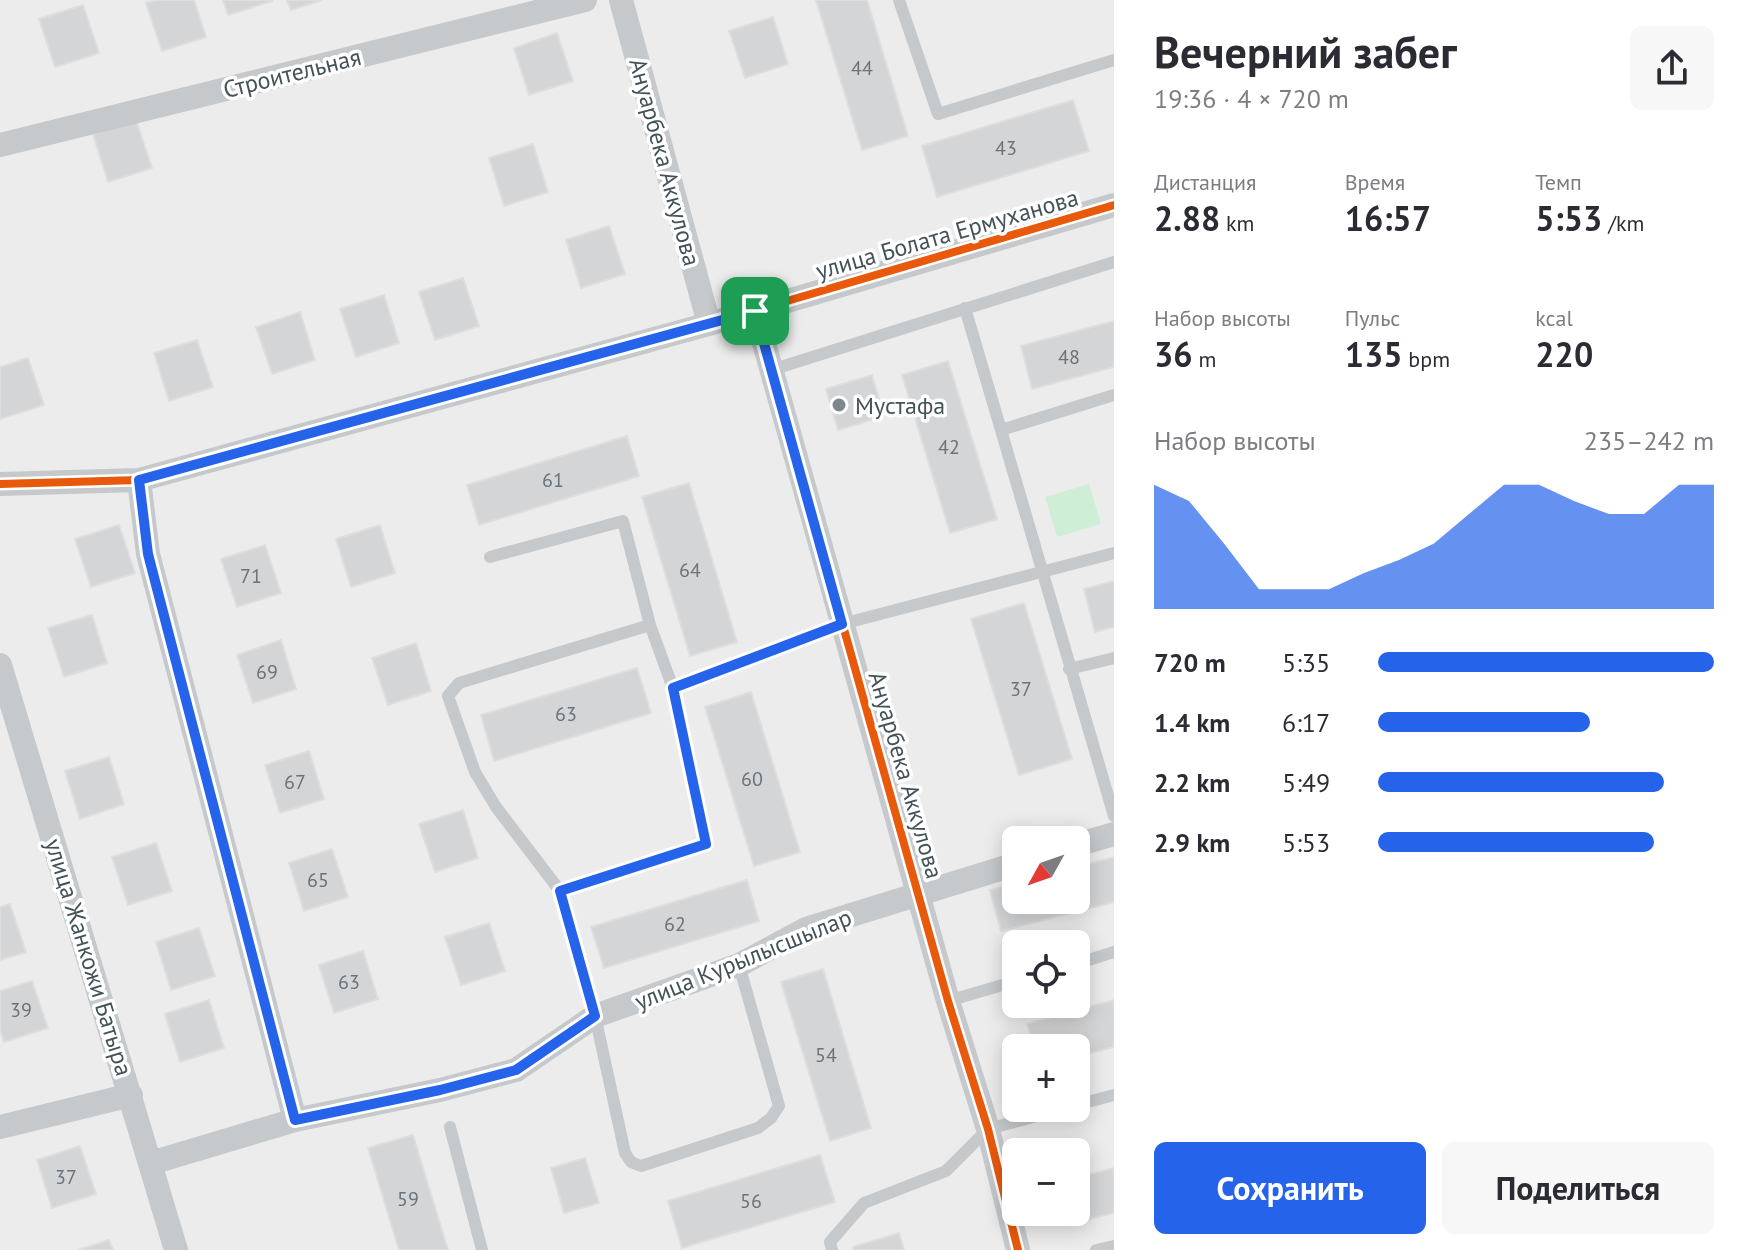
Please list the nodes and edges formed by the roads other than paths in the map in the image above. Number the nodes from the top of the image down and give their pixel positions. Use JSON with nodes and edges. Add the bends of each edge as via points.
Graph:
{"nodes":[{"id":1,"x":585,"y":0,"type":"edge"},
{"id":2,"x":621,"y":0,"type":"edge"},
{"id":3,"x":899,"y":0,"type":"edge"},
{"id":4,"x":1114,"y":60,"type":"edge"},
{"id":5,"x":0,"y":145,"type":"edge"},
{"id":6,"x":1114,"y":205,"type":"edge"},
{"id":7,"x":1114,"y":262,"type":"edge"},
{"id":8,"x":965,"y":308,"type":"junction"},
{"id":9,"x":755,"y":311,"type":"junction"},
{"id":10,"x":709,"y":324,"type":"junction"},
{"id":11,"x":771,"y":370,"type":"junction"},
{"id":12,"x":1114,"y":395,"type":"edge"},
{"id":13,"x":1001,"y":430,"type":"junction"},
{"id":14,"x":139,"y":480,"type":"junction"},
{"id":15,"x":0,"y":484,"type":"edge"},
{"id":16,"x":1114,"y":553,"type":"edge"},
{"id":17,"x":490,"y":557,"type":"dead end"},
{"id":18,"x":1041,"y":571,"type":"junction"},
{"id":19,"x":842,"y":624,"type":"junction"},
{"id":20,"x":650,"y":625,"type":"junction"},
{"id":21,"x":1114,"y":658,"type":"edge"},
{"id":22,"x":0,"y":665,"type":"edge"},
{"id":23,"x":1069,"y":669,"type":"junction"},
{"id":24,"x":673,"y":688,"type":"junction"},
{"id":25,"x":1114,"y":816,"type":"edge"},
{"id":26,"x":1114,"y":834,"type":"edge"},
{"id":27,"x":1090,"y":841,"type":"edge"},
{"id":28,"x":1002,"y":868,"type":"edge"},
{"id":29,"x":560,"y":891,"type":"junction"},
{"id":30,"x":919,"y":894,"type":"junction"},
{"id":31,"x":1114,"y":952,"type":"edge"},
{"id":32,"x":1090,"y":960,"type":"edge"},
{"id":33,"x":739,"y":965,"type":"junction"},
{"id":34,"x":1002,"y":985,"type":"edge"},
{"id":35,"x":948,"y":1001,"type":"junction"},
{"id":36,"x":595,"y":1016,"type":"junction"},
{"id":37,"x":131,"y":1095,"type":"junction"},
{"id":38,"x":1114,"y":1095,"type":"edge"},
{"id":39,"x":1090,"y":1101,"type":"edge"},
{"id":40,"x":295,"y":1120,"type":"junction"},
{"id":41,"x":1014,"y":1122,"type":"edge"},
{"id":42,"x":0,"y":1127,"type":"edge"},
{"id":43,"x":450,"y":1127,"type":"dead end"},
{"id":44,"x":988,"y":1129,"type":"junction"},
{"id":45,"x":151,"y":1163,"type":"junction"},
{"id":46,"x":1114,"y":1246,"type":"edge"},
{"id":47,"x":176,"y":1250,"type":"edge"},
{"id":48,"x":482,"y":1250,"type":"edge"},
{"id":49,"x":832,"y":1250,"type":"edge"},
{"id":50,"x":1018,"y":1250,"type":"edge"},
{"id":51,"x":1096,"y":1250,"type":"edge"}],
"edges":[{"from":1,"to":5,"type":"street","name":"Строительная"},
{"from":2,"to":10,"type":"street","name":"Ануарбека Аккулова"},
{"from":3,"to":4,"type":"lane","via":[[938,114]]},
{"from":6,"to":9,"type":"street","name":"улица Болата Ермуханова"},
{"from":7,"to":8,"type":"lane"},
{"from":8,"to":11,"type":"lane"},
{"from":8,"to":13,"type":"lane"},
{"from":9,"to":10,"type":"street","name":"улица Болата Ермуханова"},
{"from":9,"to":11,"type":"street","name":"Ануарбека Аккулова"},
{"from":10,"to":14,"type":"street","name":"улица Болата Ермуханова"},
{"from":11,"to":19,"type":"street","name":"Ануарбека Аккулова"},
{"from":12,"to":13,"type":"lane"},
{"from":13,"to":18,"type":"lane"},
{"from":14,"to":15,"type":"street","name":"улица Болата Ермуханова"},
{"from":14,"to":40,"type":"street","via":[[148,554]]},
{"from":16,"to":18,"type":"lane"},
{"from":17,"to":20,"type":"lane","via":[[623,521]]},
{"from":18,"to":19,"type":"lane"},
{"from":18,"to":23,"type":"lane"},
{"from":19,"to":24,"type":"lane"},
{"from":19,"to":30,"type":"street","name":"Ануарбека Аккулова"},
{"from":20,"to":24,"type":"lane"},
{"from":20,"to":29,"type":"lane","via":[[459,683],[448,696],[475,772]]},
{"from":21,"to":23,"type":"lane"},
{"from":22,"to":37,"type":"street","name":"улица Жанкожи Батыра"},
{"from":23,"to":25,"type":"lane"},
{"from":24,"to":29,"type":"lane","via":[[706,844]]},
{"from":26,"to":27,"type":"street"},
{"from":28,"to":30,"type":"street","name":"улица Курылысшылар"},
{"from":29,"to":36,"type":"lane"},
{"from":30,"to":33,"type":"street","name":"улица Курылысшылар","via":[[806,929]]},
{"from":30,"to":35,"type":"street","name":"Ануарбека Аккулова"},
{"from":31,"to":32,"type":"lane"},
{"from":33,"to":36,"type":"street","name":"улица Курылысшылар"},
{"from":33,"to":36,"type":"lane","via":[[779,1106],[758,1128],[641,1166],[631,1162]]},
{"from":34,"to":35,"type":"lane"},
{"from":35,"to":44,"type":"street","name":"Ануарбека Аккулова"},
{"from":36,"to":40,"type":"street","name":"улица Курылысшылар","via":[[516,1070]]},
{"from":37,"to":42,"type":"street"},
{"from":37,"to":45,"type":"street","name":"улица Жанкожи Батыра"},
{"from":38,"to":39,"type":"lane"},
{"from":40,"to":45,"type":"street","name":"улица Курылысшылар"},
{"from":41,"to":44,"type":"lane"},
{"from":43,"to":48,"type":"lane"},
{"from":44,"to":49,"type":"lane","via":[[946,1171],[864,1203],[830,1242]]},
{"from":44,"to":50,"type":"street","name":"Ануарбека Аккулова"},
{"from":45,"to":47,"type":"street","name":"улица Жанкожи Батыра"},
{"from":46,"to":51,"type":"lane"}]}
